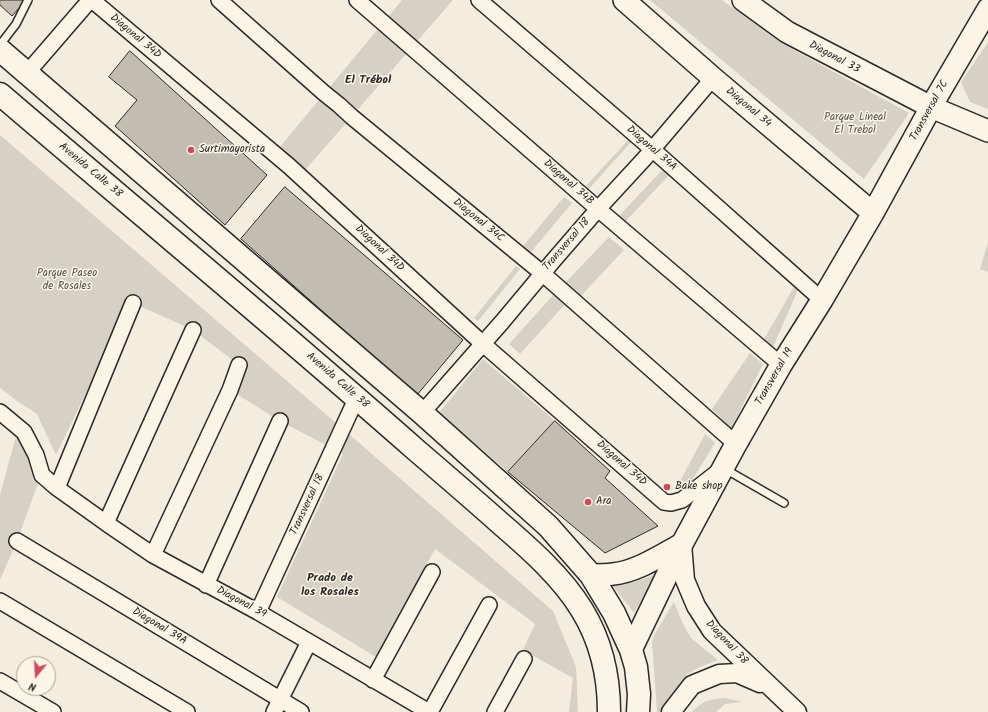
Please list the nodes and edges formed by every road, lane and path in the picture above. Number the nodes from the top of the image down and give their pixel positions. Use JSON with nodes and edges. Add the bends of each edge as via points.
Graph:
{"nodes":[{"id":1,"x":28,"y":0,"type":"edge"},
{"id":2,"x":91,"y":0,"type":"edge"},
{"id":3,"x":219,"y":0,"type":"edge"},
{"id":4,"x":357,"y":0,"type":"edge"},
{"id":5,"x":479,"y":0,"type":"edge"},
{"id":6,"x":624,"y":0,"type":"edge"},
{"id":7,"x":743,"y":0,"type":"edge"},
{"id":8,"x":988,"y":9,"type":"edge"},
{"id":9,"x":0,"y":45,"type":"edge"},
{"id":10,"x":0,"y":50,"type":"edge"},
{"id":11,"x":27,"y":73,"type":"junction"},
{"id":12,"x":713,"y":78,"type":"junction"},
{"id":13,"x":0,"y":94,"type":"edge"},
{"id":14,"x":931,"y":107,"type":"junction"},
{"id":15,"x":988,"y":131,"type":"edge"},
{"id":16,"x":652,"y":149,"type":"junction"},
{"id":17,"x":598,"y":208,"type":"junction"},
{"id":18,"x":873,"y":213,"type":"junction"},
{"id":19,"x":542,"y":274,"type":"junction"},
{"id":20,"x":822,"y":300,"type":"junction"},
{"id":21,"x":133,"y":303,"type":"dead end"},
{"id":22,"x":193,"y":330,"type":"dead end"},
{"id":23,"x":482,"y":344,"type":"junction"},
{"id":24,"x":781,"y":364,"type":"junction"},
{"id":25,"x":239,"y":365,"type":"dead end"},
{"id":26,"x":357,"y":398,"type":"junction"},
{"id":27,"x":0,"y":412,"type":"edge"},
{"id":28,"x":422,"y":413,"type":"junction"},
{"id":29,"x":280,"y":421,"type":"dead end"},
{"id":30,"x":736,"y":444,"type":"junction"},
{"id":31,"x":723,"y":467,"type":"junction"},
{"id":32,"x":57,"y":488,"type":"junction"},
{"id":33,"x":784,"y":503,"type":"dead end"},
{"id":34,"x":106,"y":523,"type":"junction"},
{"id":35,"x":17,"y":541,"type":"dead end"},
{"id":36,"x":682,"y":544,"type":"junction"},
{"id":37,"x":153,"y":555,"type":"junction"},
{"id":38,"x":432,"y":572,"type":"dead end"},
{"id":39,"x":591,"y":575,"type":"junction"},
{"id":40,"x":206,"y":585,"type":"junction"},
{"id":41,"x":0,"y":601,"type":"edge"},
{"id":42,"x":490,"y":605,"type":"dead end"},
{"id":43,"x":258,"y":612,"type":"junction"},
{"id":44,"x":309,"y":642,"type":"junction"},
{"id":45,"x":631,"y":650,"type":"junction"},
{"id":46,"x":524,"y":659,"type":"dead end"},
{"id":47,"x":372,"y":680,"type":"junction"},
{"id":48,"x":0,"y":681,"type":"edge"},
{"id":49,"x":771,"y":689,"type":"junction"},
{"id":50,"x":277,"y":706,"type":"edge"},
{"id":51,"x":53,"y":712,"type":"edge"},
{"id":52,"x":187,"y":712,"type":"edge"},
{"id":53,"x":301,"y":712,"type":"edge"},
{"id":54,"x":430,"y":712,"type":"edge"},
{"id":55,"x":495,"y":712,"type":"edge"},
{"id":56,"x":609,"y":712,"type":"edge"},
{"id":57,"x":638,"y":712,"type":"edge"},
{"id":58,"x":671,"y":712,"type":"edge"},
{"id":59,"x":797,"y":712,"type":"edge"}],
"edges":[{"from":1,"to":9,"type":"lane","via":[[16,24]]},
{"from":2,"to":11,"type":"street"},
{"from":2,"to":23,"type":"street","name":"Diagonal 34D","via":[[289,166]]},
{"from":3,"to":19,"type":"street","name":"Diagonal 34C","via":[[352,117]]},
{"from":4,"to":17,"type":"street","name":"Diagonal 34B"},
{"from":5,"to":16,"type":"street","name":"Diagonal 34A"},
{"from":6,"to":12,"type":"main road","name":"Diagonal 34"},
{"from":7,"to":14,"type":"main road","name":"Diagonal 33","via":[[787,32]]},
{"from":8,"to":14,"type":"main road","name":"Transversal 7C"},
{"from":10,"to":11,"type":"main road"},
{"from":11,"to":28,"type":"main road"},
{"from":12,"to":16,"type":"street","name":"Transversal 18"},
{"from":12,"to":18,"type":"main road","name":"Diagonal 34"},
{"from":13,"to":26,"type":"main road","name":"Avenida Calle 38"},
{"from":14,"to":15,"type":"main road","name":"Diagonal 33"},
{"from":14,"to":18,"type":"main road","name":"Transversal 7C"},
{"from":16,"to":17,"type":"street","name":"Transversal 18"},
{"from":16,"to":20,"type":"street","name":"Diagonal 34A"},
{"from":17,"to":19,"type":"street","name":"Transversal 18"},
{"from":17,"to":24,"type":"street","name":"Diagonal 34B"},
{"from":18,"to":20,"type":"main road","name":"Transversal 19"},
{"from":19,"to":23,"type":"street","name":"Transversal 18"},
{"from":19,"to":30,"type":"street","name":"Diagonal 34C"},
{"from":20,"to":24,"type":"main road","name":"Transversal 19"},
{"from":21,"to":32,"type":"street"},
{"from":22,"to":34,"type":"street"},
{"from":23,"to":28,"type":"street","name":"Transversal 18"},
{"from":23,"to":31,"type":"street","name":"Diagonal 34D","via":[[664,502],[682,500]]},
{"from":24,"to":30,"type":"main road","name":"Transversal 19"},
{"from":25,"to":37,"type":"street","via":[[230,390]]},
{"from":26,"to":43,"type":"street","name":"Transversal 18"},
{"from":26,"to":56,"type":"main road","name":"Avenida Calle 38","via":[[530,549],[567,589],[582,610],[603,661]]},
{"from":27,"to":32,"type":"street","name":"Diagonal 39","via":[[24,432],[42,474]]},
{"from":28,"to":39,"type":"main road","via":[[548,526]]},
{"from":29,"to":40,"type":"street"},
{"from":30,"to":31,"type":"main road","name":"Transversal 19"},
{"from":31,"to":33,"type":"lane"},
{"from":31,"to":36,"type":"main road","name":"Transversal 19"},
{"from":32,"to":34,"type":"street","name":"Diagonal 39"},
{"from":34,"to":37,"type":"street","name":"Diagonal 39"},
{"from":35,"to":50,"type":"street","name":"Diagonal 39A"},
{"from":36,"to":39,"type":"main road","via":[[629,570],[614,574]]},
{"from":36,"to":45,"type":"main road","name":"Transversal 19"},
{"from":36,"to":49,"type":"street","name":"Diagonal 38","via":[[685,580],[696,606],[712,630]]},
{"from":37,"to":40,"type":"street","name":"Diagonal 39"},
{"from":38,"to":47,"type":"street"},
{"from":39,"to":45,"type":"main road","via":[[614,613]]},
{"from":40,"to":43,"type":"street","name":"Diagonal 39"},
{"from":41,"to":52,"type":"street"},
{"from":42,"to":54,"type":"street"},
{"from":43,"to":44,"type":"street","name":"Diagonal 39"},
{"from":44,"to":47,"type":"street","name":"Diagonal 39"},
{"from":44,"to":50,"type":"street"},
{"from":45,"to":57,"type":"main road","via":[[636,667]]},
{"from":46,"to":55,"type":"street"},
{"from":47,"to":54,"type":"street","name":"Diagonal 39"},
{"from":48,"to":51,"type":"street"},
{"from":49,"to":58,"type":"street","name":"Diagonal 38","via":[[737,673],[718,674],[692,685]]},
{"from":49,"to":59,"type":"street","name":"Diagonal 38"},
{"from":50,"to":53,"type":"street","name":"Diagonal 39A"}]}
